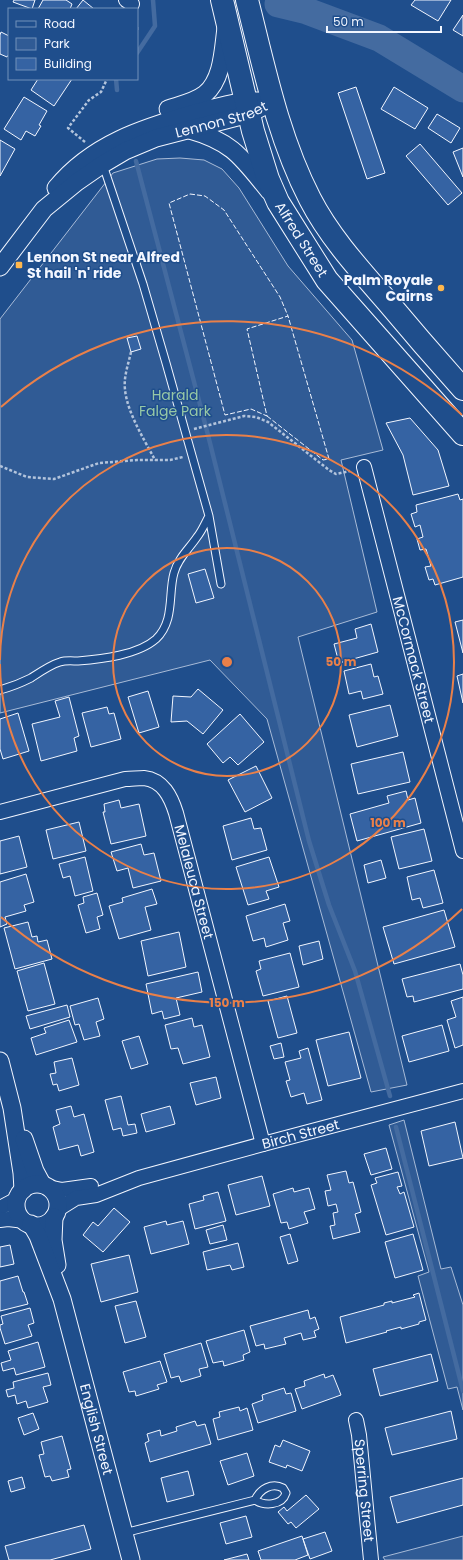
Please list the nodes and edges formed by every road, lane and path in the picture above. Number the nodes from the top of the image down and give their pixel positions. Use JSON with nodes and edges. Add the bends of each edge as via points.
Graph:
{"nodes":[{"id":1,"x":222,"y":0,"type":"edge"},
{"id":2,"x":247,"y":0,"type":"edge"},
{"id":3,"x":227,"y":22,"type":"junction"},
{"id":4,"x":107,"y":80,"type":"edge"},
{"id":5,"x":274,"y":100,"type":"junction"},
{"id":6,"x":247,"y":108,"type":"junction"},
{"id":7,"x":190,"y":130,"type":"junction"},
{"id":8,"x":96,"y":154,"type":"junction"},
{"id":9,"x":278,"y":202,"type":"junction"},
{"id":10,"x":44,"y":209,"type":"junction"},
{"id":11,"x":0,"y":267,"type":"edge"},
{"id":12,"x":131,"y":352,"type":"dead end"},
{"id":13,"x":463,"y":389,"type":"edge"},
{"id":14,"x":192,"y":429,"type":"dead end"},
{"id":15,"x":463,"y":434,"type":"edge"},
{"id":16,"x":192,"y":456,"type":"junction"},
{"id":17,"x":154,"y":460,"type":"junction"},
{"id":18,"x":0,"y":466,"type":"edge"},
{"id":19,"x":364,"y":467,"type":"joint"},
{"id":20,"x":209,"y":516,"type":"junction"},
{"id":21,"x":221,"y":584,"type":"dead end"},
{"id":22,"x":0,"y":690,"type":"edge"},
{"id":23,"x":0,"y":812,"type":"edge"},
{"id":24,"x":463,"y":851,"type":"edge"},
{"id":25,"x":0,"y":1061,"type":"edge"},
{"id":26,"x":463,"y":1091,"type":"edge"},
{"id":27,"x":12,"y":1108,"type":"junction"},
{"id":28,"x":263,"y":1144,"type":"junction"},
{"id":29,"x":139,"y":1178,"type":"junction"},
{"id":30,"x":45,"y":1186,"type":"junction"},
{"id":31,"x":20,"y":1195,"type":"junction"},
{"id":32,"x":0,"y":1208,"type":"edge"},
{"id":33,"x":55,"y":1216,"type":"junction"},
{"id":34,"x":0,"y":1220,"type":"edge"},
{"id":35,"x":28,"y":1223,"type":"junction"},
{"id":36,"x":62,"y":1299,"type":"junction"},
{"id":37,"x":356,"y":1420,"type":"dead end"},
{"id":38,"x":255,"y":1500,"type":"dead end"},
{"id":39,"x":124,"y":1533,"type":"junction"},
{"id":40,"x":130,"y":1560,"type":"edge"},
{"id":41,"x":371,"y":1560,"type":"edge"}],
"edges":[{"from":1,"to":3,"type":"main road","name":"Alfred Street"},
{"from":2,"to":5,"type":"main road","name":"Alfred Street"},
{"from":3,"to":6,"type":"main road","name":"Alfred Street"},
{"from":3,"to":8,"type":"street","via":[[217,78],[205,94],[188,103],[122,125]]},
{"from":4,"to":8,"type":"path","via":[[101,92],[89,100],[68,128]]},
{"from":5,"to":6,"type":"street","name":"Lennon Street"},
{"from":5,"to":13,"type":"main road","name":"Alfred Street","via":[[298,172],[310,199],[330,232],[353,263]]},
{"from":6,"to":7,"type":"street","name":"Lennon Street"},
{"from":6,"to":8,"type":"street","name":"Lennon Street","via":[[159,123],[132,133]]},
{"from":6,"to":9,"type":"main road","name":"Alfred Street","via":[[268,179]]},
{"from":7,"to":8,"type":"street","name":"Lennon Street","via":[[156,138],[125,151]]},
{"from":7,"to":9,"type":"street","via":[[210,136],[234,150]]},
{"from":8,"to":10,"type":"street","name":"Lennon Street","via":[[77,182]]},
{"from":8,"to":10,"type":"street","name":"Lennon Street","via":[[75,168],[53,192]]},
{"from":8,"to":16,"type":"lane","via":[[143,284]]},
{"from":9,"to":15,"type":"main road","name":"Alfred Street","via":[[327,280]]},
{"from":10,"to":11,"type":"street","name":"Lennon Street"},
{"from":12,"to":17,"type":"path","via":[[125,380],[127,398]]},
{"from":14,"to":19,"type":"path","via":[[244,416],[256,417],[268,422],[336,474]]},
{"from":16,"to":17,"type":"path"},
{"from":16,"to":20,"type":"lane"},
{"from":17,"to":18,"type":"path","via":[[99,463],[54,480],[27,477]]},
{"from":19,"to":24,"type":"street","name":"McCormack Street"},
{"from":20,"to":21,"type":"lane"},
{"from":20,"to":22,"type":"lane","via":[[177,564],[172,582],[169,614],[156,639],[126,654],[62,661]]},
{"from":23,"to":28,"type":"street","name":"Melaleuca Street","via":[[125,779],[145,778],[160,784],[171,797]]},
{"from":25,"to":27,"type":"street"},
{"from":26,"to":28,"type":"street","name":"Birch Street"},
{"from":27,"to":30,"type":"street","via":[[35,1172]]},
{"from":27,"to":31,"type":"street","via":[[22,1173]]},
{"from":28,"to":29,"type":"street","name":"Birch Street"},
{"from":29,"to":30,"type":"street","name":"Birch Street","via":[[73,1189],[56,1190]]},
{"from":29,"to":33,"type":"street","name":"Birch Street","via":[[96,1195],[76,1198],[60,1208]]},
{"from":30,"to":31,"type":"street","via":[[32,1185]]},
{"from":30,"to":33,"type":"street","via":[[53,1192],[58,1201]]},
{"from":31,"to":32,"type":"street"},
{"from":31,"to":35,"type":"street","via":[[18,1213]]},
{"from":33,"to":35,"type":"street","via":[[42,1225]]},
{"from":33,"to":36,"type":"street","name":"English Street","via":[[53,1240]]},
{"from":34,"to":35,"type":"street"},
{"from":35,"to":36,"type":"street","name":"English Street","via":[[38,1236]]},
{"from":36,"to":39,"type":"street","name":"English Street"},
{"from":37,"to":41,"type":"street","name":"Sperring Street"},
{"from":38,"to":39,"type":"lane"},
{"from":39,"to":40,"type":"street","name":"English Street"}]}
